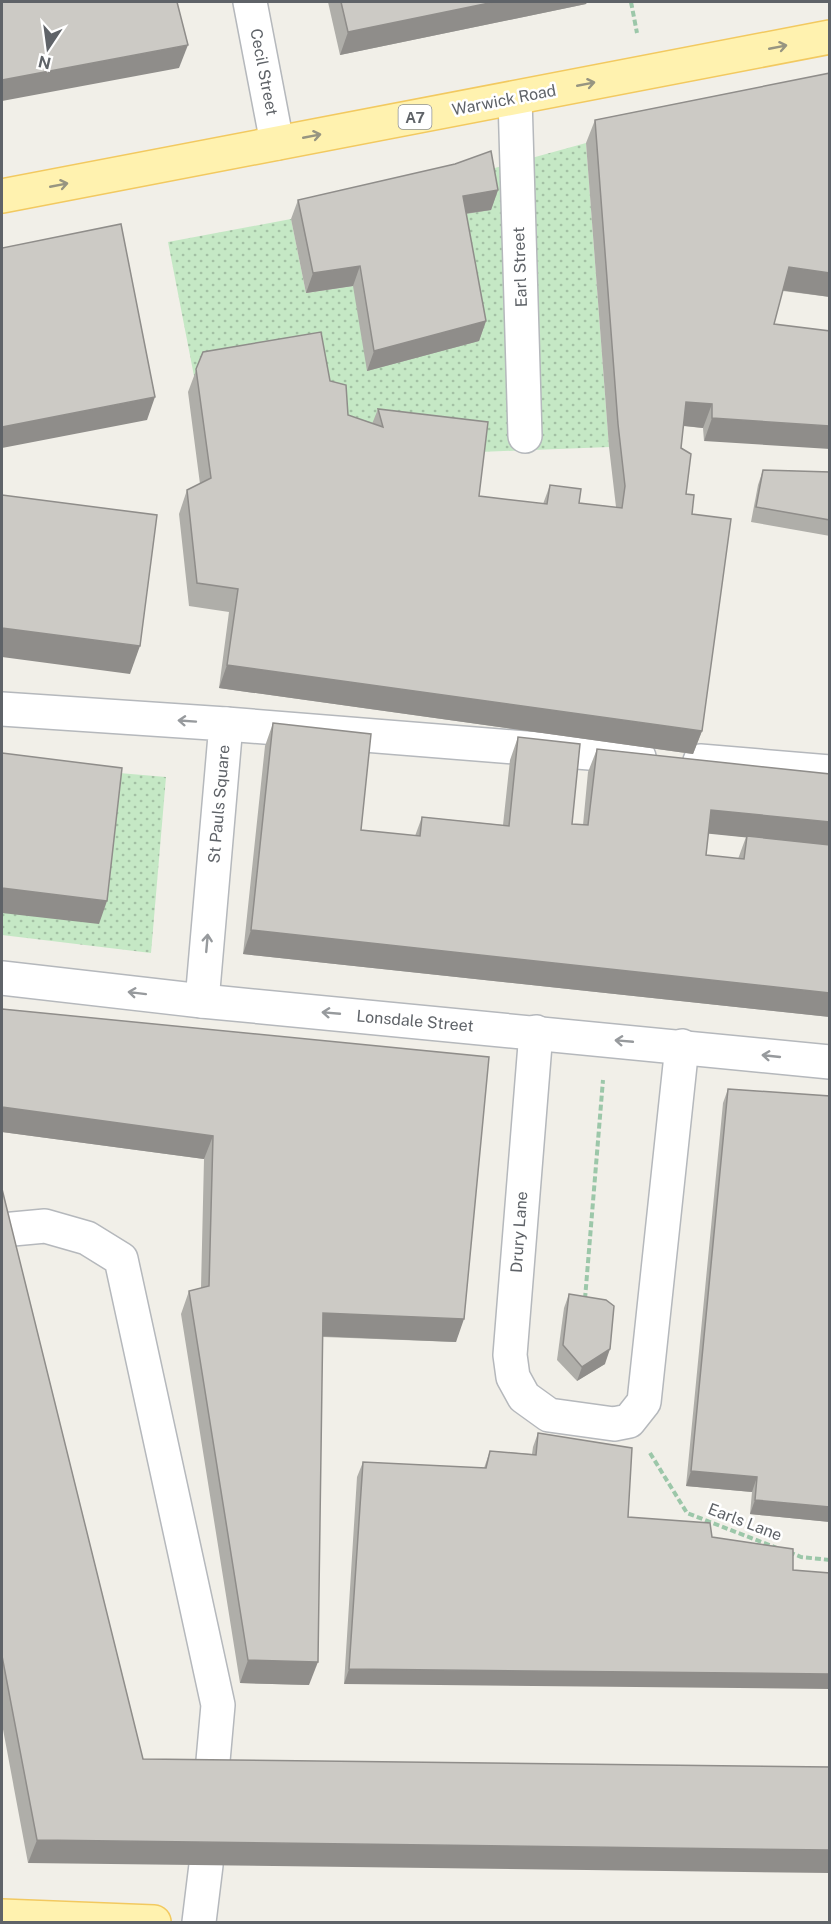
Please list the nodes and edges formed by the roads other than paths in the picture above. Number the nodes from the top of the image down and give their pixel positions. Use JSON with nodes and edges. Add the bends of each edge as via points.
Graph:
{"nodes":[{"id":1,"x":250,"y":2,"type":"edge"},
{"id":2,"x":830,"y":37,"type":"edge"},
{"id":3,"x":515,"y":98,"type":"junction"},
{"id":4,"x":277,"y":143,"type":"junction"},
{"id":5,"x":2,"y":196,"type":"edge"},
{"id":6,"x":525,"y":436,"type":"dead end"},
{"id":7,"x":2,"y":709,"type":"edge"},
{"id":8,"x":226,"y":724,"type":"junction"},
{"id":9,"x":830,"y":772,"type":"edge"},
{"id":10,"x":2,"y":978,"type":"edge"},
{"id":11,"x":202,"y":1001,"type":"junction"},
{"id":12,"x":536,"y":1032,"type":"junction"},
{"id":13,"x":682,"y":1046,"type":"junction"},
{"id":14,"x":830,"y":1062,"type":"edge"},
{"id":15,"x":2,"y":1230,"type":"edge"},
{"id":16,"x":211,"y":1783,"type":"edge"},
{"id":17,"x":206,"y":1865,"type":"edge"},
{"id":18,"x":2,"y":1916,"type":"edge"},
{"id":19,"x":154,"y":1923,"type":"edge"},
{"id":20,"x":199,"y":1923,"type":"edge"}],
"edges":[{"from":1,"to":4,"type":"street","name":"Cecil Street"},
{"from":3,"to":2,"type":"main road","name":"Warwick Road","number":"A7","one_way":true},
{"from":4,"to":3,"type":"main road","name":"Warwick Road","number":"A7","one_way":true},
{"from":3,"to":6,"type":"street","name":"Earl Street"},
{"from":5,"to":4,"type":"main road","name":"Warwick Road","number":"A7","one_way":true},
{"from":8,"to":7,"type":"street","name":"St Pauls Square","one_way":true},
{"from":8,"to":9,"type":"street"},
{"from":11,"to":8,"type":"street","name":"St Pauls Square","one_way":true},
{"from":11,"to":10,"type":"street","name":"Lonsdale Street","one_way":true},
{"from":12,"to":11,"type":"street","name":"Lonsdale Street","one_way":true},
{"from":13,"to":12,"type":"street","name":"Lonsdale Street","one_way":true},
{"from":12,"to":13,"type":"street","name":"Drury Lane","via":[[510,1354],[513,1377],[524,1397],[549,1415],[614,1424],[629,1421],[644,1402]]},
{"from":14,"to":13,"type":"street","name":"Lonsdale Street","one_way":true},
{"from":15,"to":16,"type":"street","via":[[45,1226],[87,1238],[121,1259],[218,1705]]},
{"from":17,"to":20,"type":"street"},
{"from":18,"to":19,"type":"main road"}]}
